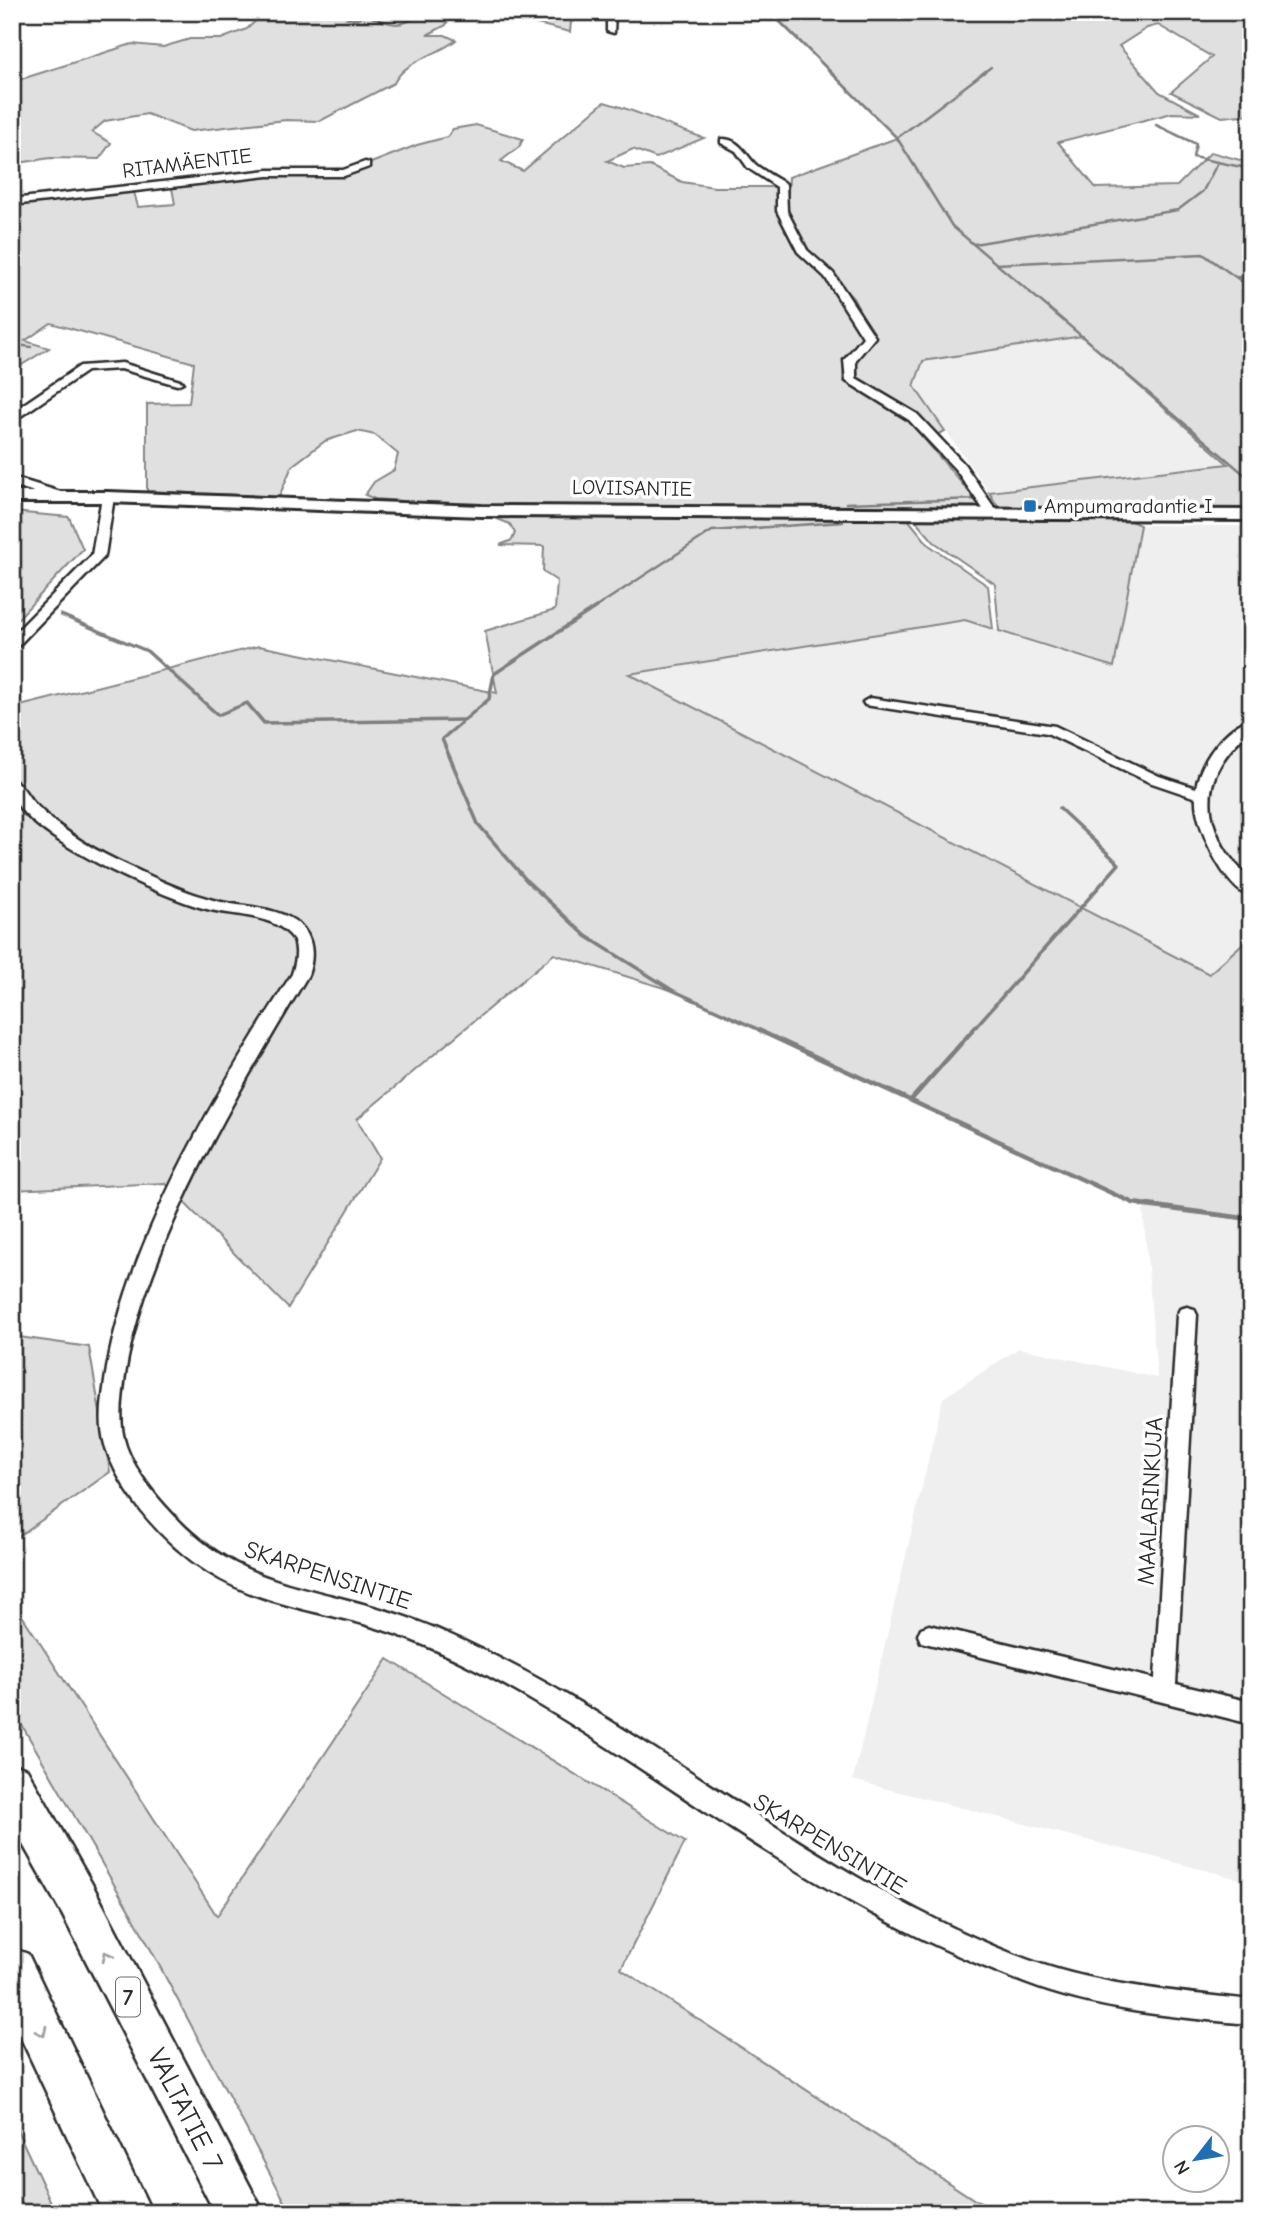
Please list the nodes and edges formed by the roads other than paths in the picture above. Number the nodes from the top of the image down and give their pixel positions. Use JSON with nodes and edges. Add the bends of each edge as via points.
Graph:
{"nodes":[{"id":1,"x":611,"y":12,"type":"edge"},
{"id":2,"x":611,"y":32,"type":"dead end"},
{"id":3,"x":724,"y":141,"type":"dead end"},
{"id":4,"x":365,"y":165,"type":"dead end"},
{"id":5,"x":12,"y":202,"type":"edge"},
{"id":6,"x":177,"y":382,"type":"dead end"},
{"id":7,"x":12,"y":418,"type":"edge"},
{"id":8,"x":12,"y":481,"type":"edge"},
{"id":9,"x":60,"y":496,"type":"junction"},
{"id":10,"x":12,"y":497,"type":"edge"},
{"id":11,"x":108,"y":497,"type":"junction"},
{"id":12,"x":992,"y":513,"type":"junction"},
{"id":13,"x":1251,"y":515,"type":"edge"},
{"id":14,"x":12,"y":644,"type":"edge"},
{"id":15,"x":870,"y":702,"type":"dead end"},
{"id":16,"x":1251,"y":723,"type":"edge"},
{"id":17,"x":12,"y":785,"type":"edge"},
{"id":18,"x":1199,"y":794,"type":"junction"},
{"id":19,"x":1251,"y":892,"type":"edge"},
{"id":20,"x":1187,"y":1315,"type":"dead end"},
{"id":21,"x":929,"y":1634,"type":"dead end"},
{"id":22,"x":1165,"y":1691,"type":"junction"},
{"id":23,"x":1251,"y":1713,"type":"edge"},
{"id":24,"x":12,"y":1784,"type":"edge"},
{"id":25,"x":12,"y":1970,"type":"edge"},
{"id":26,"x":1251,"y":2012,"type":"edge"},
{"id":27,"x":128,"y":2213,"type":"edge"},
{"id":28,"x":240,"y":2213,"type":"edge"}],
"edges":[{"from":1,"to":2,"type":"street"},
{"from":3,"to":12,"type":"street","via":[[782,186],[782,211],[803,252],[829,275],[869,337],[850,360],[850,379],[913,417],[960,467]]},
{"from":4,"to":5,"type":"street","name":"RITAMÄENTIE","via":[[344,173],[268,173]]},
{"from":6,"to":7,"type":"street","via":[[122,366],[84,368]]},
{"from":8,"to":9,"type":"street"},
{"from":9,"to":10,"type":"main road","name":"LOVIISANTIE"},
{"from":9,"to":11,"type":"main road","name":"LOVIISANTIE"},
{"from":11,"to":12,"type":"main road","name":"LOVIISANTIE","via":[[468,510]]},
{"from":11,"to":14,"type":"street","via":[[99,556]]},
{"from":12,"to":13,"type":"main road","name":"LOVIISANTIE"},
{"from":15,"to":18,"type":"street","via":[[1050,729],[1154,779]]},
{"from":16,"to":18,"type":"street","via":[[1229,740]]},
{"from":17,"to":26,"type":"street","name":"SKARPENSINTIE","via":[[64,839],[192,899],[283,922],[299,935],[305,951],[300,975],[200,1142],[130,1301],[117,1358],[111,1416],[118,1451],[153,1506],[186,1542],[217,1566],[266,1588],[378,1618],[438,1639],[494,1667],[570,1709],[850,1891],[927,1930],[1077,1988],[1136,2000]]},
{"from":18,"to":19,"type":"street","via":[[1215,846]]},
{"from":20,"to":22,"type":"street","name":"MAALARINKUJA"},
{"from":21,"to":22,"type":"street"},
{"from":22,"to":23,"type":"street"},
{"from":28,"to":24,"type":"highway","name":"VALTATIE 7","number":"7","one_way":true,"via":[[78,1899]]},
{"from":25,"to":27,"type":"highway","one_way":true}]}
